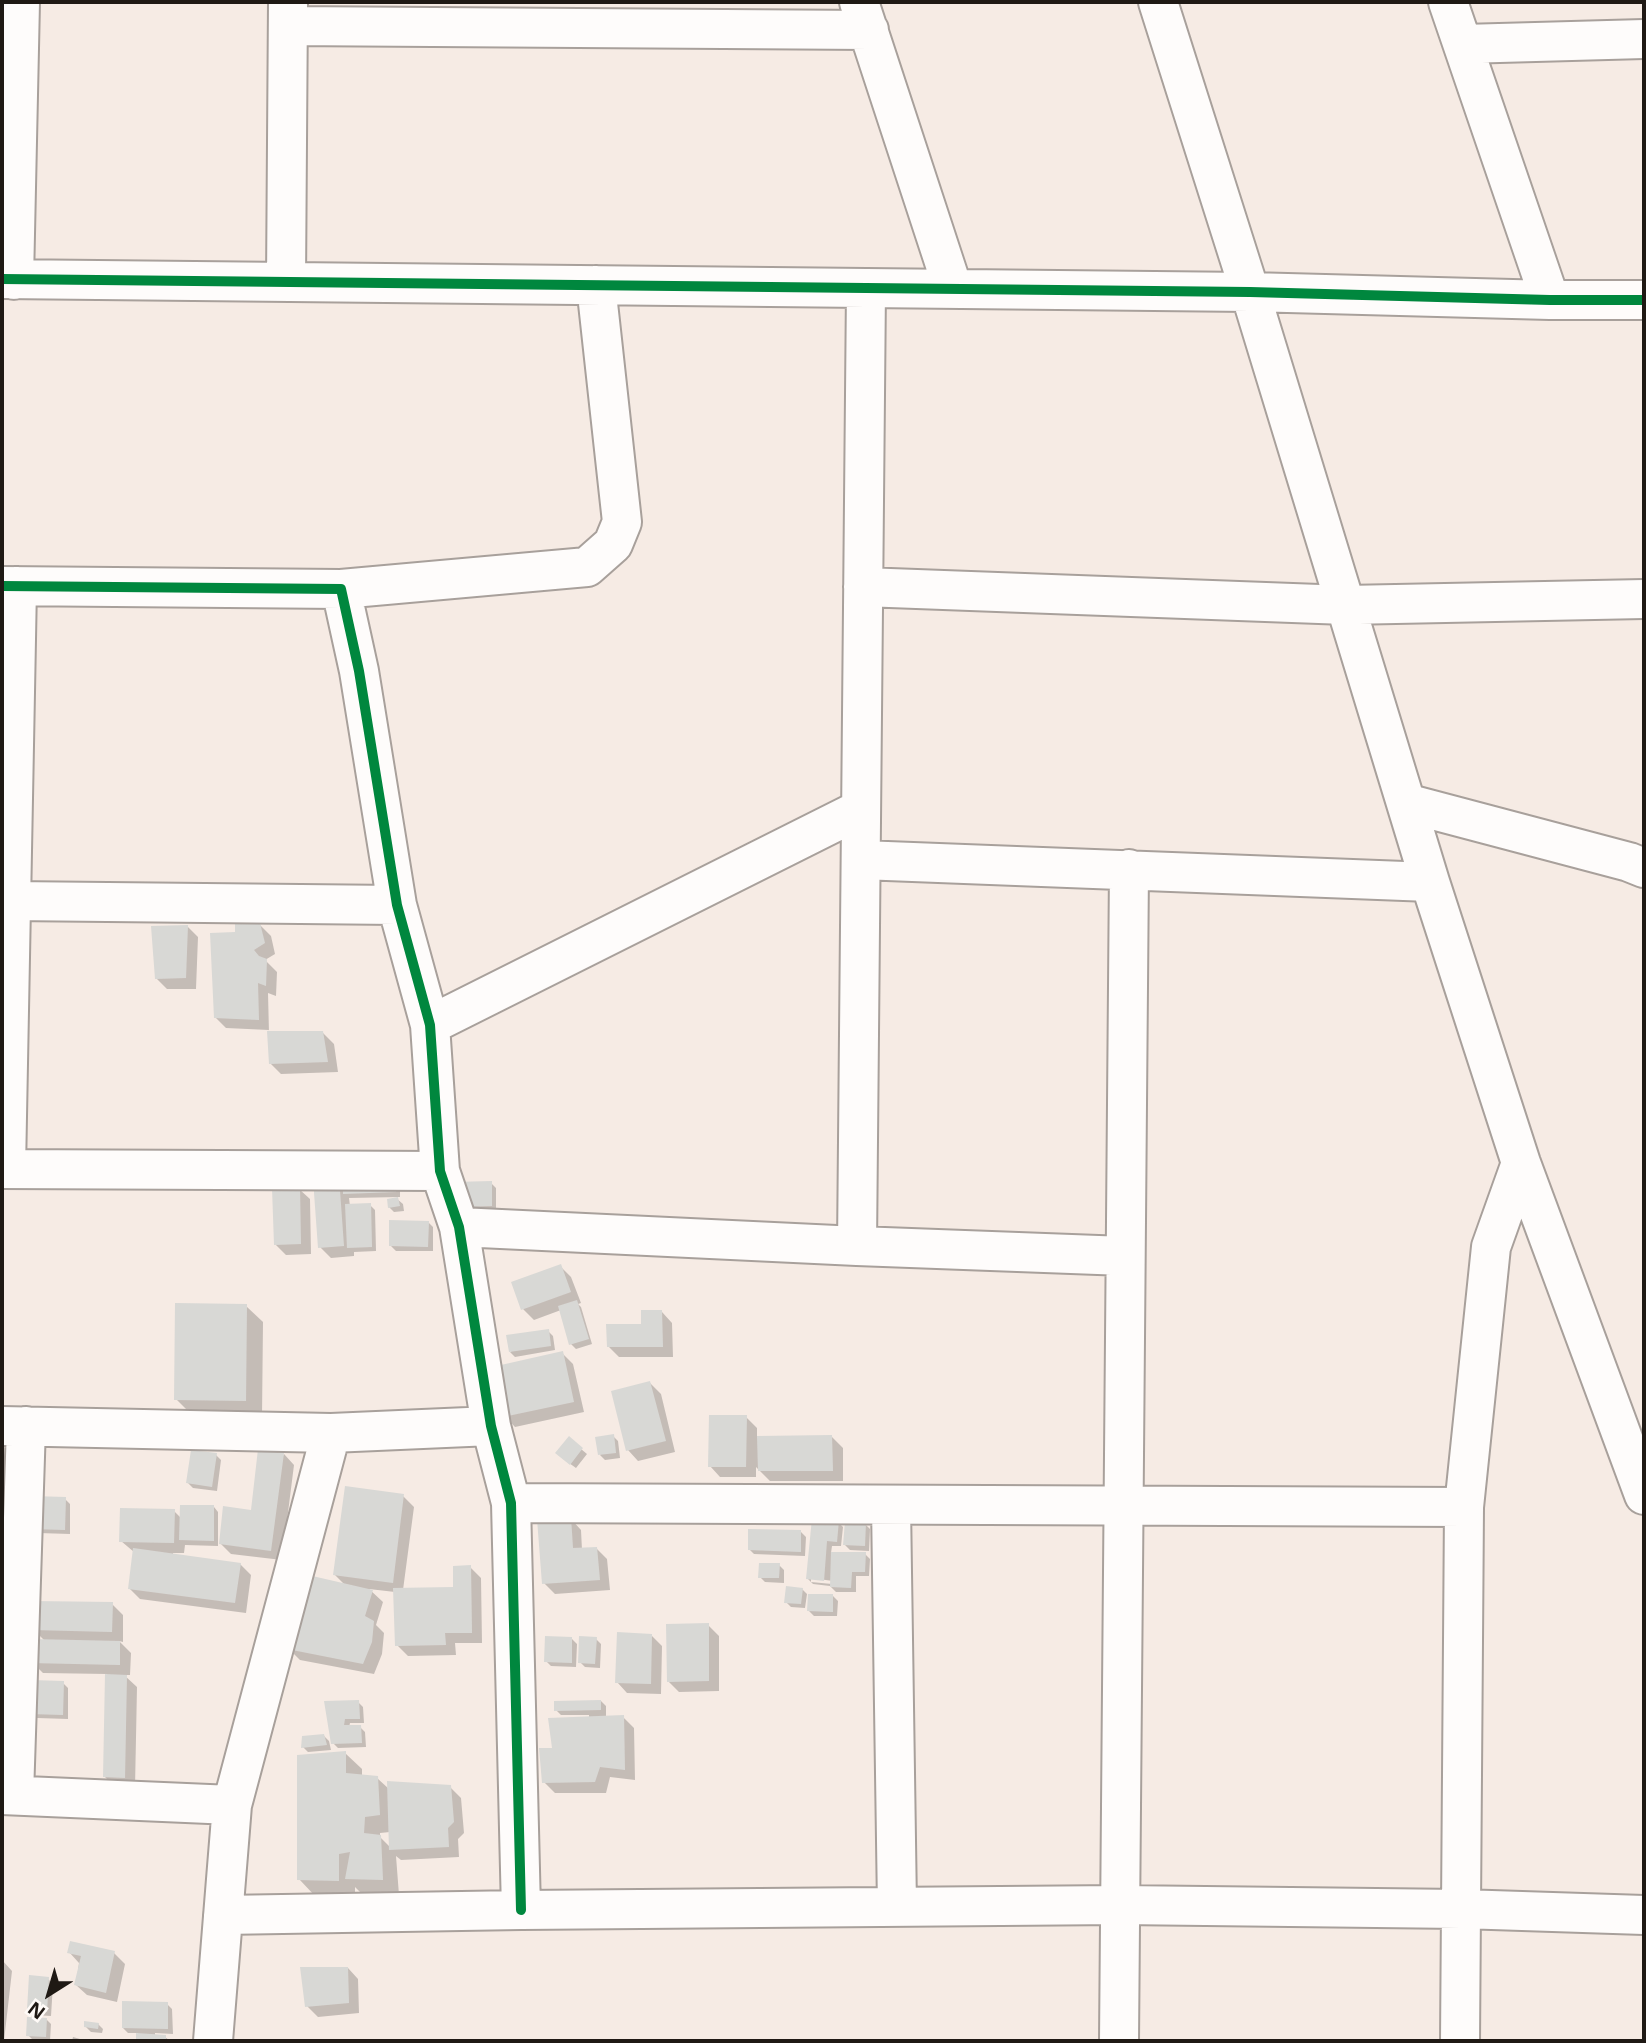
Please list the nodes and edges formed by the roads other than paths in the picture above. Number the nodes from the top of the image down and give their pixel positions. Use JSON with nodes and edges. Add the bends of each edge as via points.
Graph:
{"nodes":[{"id":1,"x":20,"y":2,"type":"edge"},
{"id":2,"x":1158,"y":2,"type":"edge"},
{"id":3,"x":1448,"y":2,"type":"edge"},
{"id":4,"x":288,"y":14,"type":"edge"},
{"id":5,"x":864,"y":16,"type":"edge"},
{"id":6,"x":1644,"y":39,"type":"edge"},
{"id":7,"x":1463,"y":44,"type":"junction"},
{"id":8,"x":8,"y":279,"type":"edge"},
{"id":9,"x":286,"y":282,"type":"junction"},
{"id":10,"x":596,"y":285,"type":"junction"},
{"id":11,"x":866,"y":288,"type":"junction"},
{"id":12,"x":953,"y":289,"type":"junction"},
{"id":13,"x":1250,"y":292,"type":"junction"},
{"id":14,"x":1550,"y":300,"type":"junction"},
{"id":15,"x":1644,"y":300,"type":"edge"},
{"id":16,"x":9,"y":586,"type":"edge"},
{"id":17,"x":863,"y":587,"type":"junction"},
{"id":18,"x":341,"y":589,"type":"junction"},
{"id":19,"x":1644,"y":598,"type":"edge"},
{"id":20,"x":1346,"y":605,"type":"junction"},
{"id":21,"x":1406,"y":803,"type":"junction"},
{"id":22,"x":861,"y":809,"type":"junction"},
{"id":23,"x":861,"y":860,"type":"junction"},
{"id":24,"x":1644,"y":868,"type":"edge"},
{"id":25,"x":1129,"y":869,"type":"junction"},
{"id":26,"x":1430,"y":882,"type":"junction"},
{"id":27,"x":11,"y":901,"type":"junction"},
{"id":28,"x":397,"y":905,"type":"junction"},
{"id":29,"x":430,"y":1025,"type":"junction"},
{"id":30,"x":1521,"y":1163,"type":"junction"},
{"id":31,"x":4,"y":1169,"type":"edge"},
{"id":32,"x":440,"y":1171,"type":"junction"},
{"id":33,"x":459,"y":1227,"type":"junction"},
{"id":34,"x":857,"y":1246,"type":"junction"},
{"id":35,"x":1125,"y":1256,"type":"junction"},
{"id":36,"x":14,"y":1426,"type":"edge"},
{"id":37,"x":491,"y":1426,"type":"junction"},
{"id":38,"x":331,"y":1433,"type":"junction"},
{"id":39,"x":1644,"y":1496,"type":"edge"},
{"id":40,"x":511,"y":1503,"type":"junction"},
{"id":41,"x":891,"y":1505,"type":"junction"},
{"id":42,"x":1123,"y":1505,"type":"junction"},
{"id":43,"x":1464,"y":1507,"type":"junction"},
{"id":44,"x":8,"y":1795,"type":"edge"},
{"id":45,"x":232,"y":1805,"type":"junction"},
{"id":46,"x":1119,"y":1905,"type":"junction"},
{"id":47,"x":897,"y":1907,"type":"junction"},
{"id":48,"x":1461,"y":1909,"type":"junction"},
{"id":49,"x":521,"y":1910,"type":"junction"},
{"id":50,"x":223,"y":1915,"type":"junction"},
{"id":51,"x":1644,"y":1915,"type":"edge"},
{"id":52,"x":213,"y":2041,"type":"edge"},
{"id":53,"x":1119,"y":2041,"type":"edge"},
{"id":54,"x":1460,"y":2041,"type":"edge"}],
"edges":[{"from":1,"to":8,"type":"street"},
{"from":2,"to":13,"type":"street"},
{"from":3,"to":7,"type":"street"},
{"from":4,"to":5,"type":"street"},
{"from":4,"to":9,"type":"street"},
{"from":5,"to":12,"type":"street"},
{"from":6,"to":7,"type":"street"},
{"from":7,"to":14,"type":"street"},
{"from":8,"to":9,"type":"street"},
{"from":9,"to":10,"type":"street"},
{"from":10,"to":11,"type":"street"},
{"from":10,"to":18,"type":"street","via":[[622,522],[613,544],[587,567]]},
{"from":11,"to":12,"type":"street"},
{"from":11,"to":17,"type":"street"},
{"from":12,"to":13,"type":"street"},
{"from":13,"to":14,"type":"street"},
{"from":13,"to":20,"type":"street"},
{"from":14,"to":15,"type":"street"},
{"from":16,"to":18,"type":"street"},
{"from":16,"to":27,"type":"street"},
{"from":17,"to":20,"type":"street"},
{"from":17,"to":22,"type":"street"},
{"from":18,"to":28,"type":"street"},
{"from":19,"to":20,"type":"street"},
{"from":20,"to":21,"type":"street"},
{"from":21,"to":24,"type":"street"},
{"from":21,"to":26,"type":"street"},
{"from":22,"to":23,"type":"street"},
{"from":22,"to":29,"type":"street"},
{"from":23,"to":25,"type":"street"},
{"from":23,"to":34,"type":"street"},
{"from":25,"to":26,"type":"street"},
{"from":25,"to":35,"type":"street"},
{"from":26,"to":30,"type":"street"},
{"from":27,"to":28,"type":"street"},
{"from":27,"to":31,"type":"street"},
{"from":28,"to":29,"type":"street"},
{"from":29,"to":32,"type":"street"},
{"from":30,"to":39,"type":"street"},
{"from":30,"to":43,"type":"street","via":[[1492,1247]]},
{"from":31,"to":32,"type":"street"},
{"from":32,"to":33,"type":"street"},
{"from":33,"to":34,"type":"street"},
{"from":33,"to":37,"type":"street"},
{"from":34,"to":35,"type":"street"},
{"from":35,"to":42,"type":"street"},
{"from":36,"to":38,"type":"street"},
{"from":36,"to":44,"type":"street"},
{"from":37,"to":38,"type":"street"},
{"from":37,"to":40,"type":"street"},
{"from":38,"to":45,"type":"street"},
{"from":40,"to":41,"type":"street"},
{"from":40,"to":49,"type":"street"},
{"from":41,"to":42,"type":"street"},
{"from":41,"to":47,"type":"street"},
{"from":42,"to":43,"type":"street"},
{"from":42,"to":46,"type":"street"},
{"from":43,"to":48,"type":"street"},
{"from":44,"to":45,"type":"street"},
{"from":45,"to":50,"type":"street"},
{"from":46,"to":47,"type":"street"},
{"from":46,"to":48,"type":"street"},
{"from":46,"to":53,"type":"street"},
{"from":47,"to":49,"type":"street"},
{"from":48,"to":51,"type":"street"},
{"from":48,"to":54,"type":"street"},
{"from":49,"to":50,"type":"street"},
{"from":50,"to":52,"type":"street"}]}
